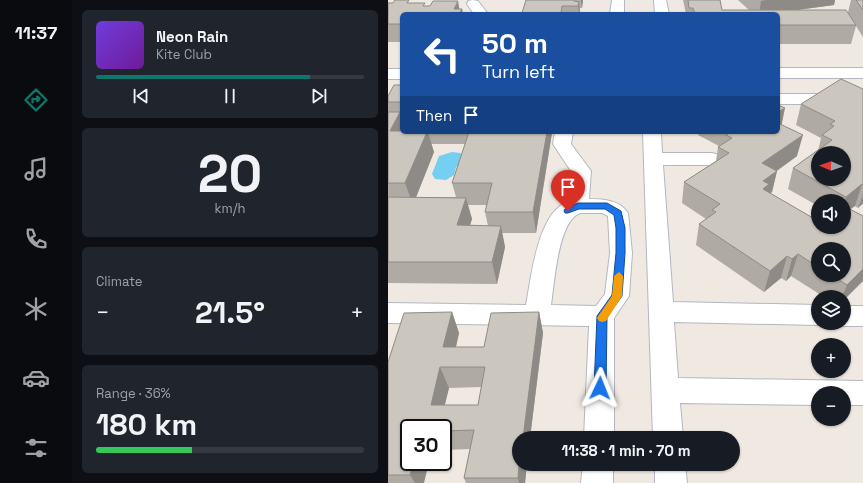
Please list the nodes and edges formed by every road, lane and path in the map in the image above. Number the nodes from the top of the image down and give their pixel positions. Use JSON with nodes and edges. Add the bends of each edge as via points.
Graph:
{"nodes":[{"id":1,"x":618,"y":0,"type":"edge"},
{"id":2,"x":660,"y":0,"type":"edge"},
{"id":3,"x":617,"y":12,"type":"edge"},
{"id":4,"x":662,"y":12,"type":"edge"},
{"id":5,"x":780,"y":73,"type":"edge"},
{"id":6,"x":836,"y":73,"type":"junction"},
{"id":7,"x":863,"y":73,"type":"edge"},
{"id":8,"x":388,"y":74,"type":"edge"},
{"id":9,"x":400,"y":74,"type":"edge"},
{"id":10,"x":780,"y":99,"type":"edge"},
{"id":11,"x":564,"y":134,"type":"edge"},
{"id":12,"x":652,"y":134,"type":"edge"},
{"id":13,"x":653,"y":159,"type":"junction"},
{"id":14,"x":712,"y":159,"type":"dead end"},
{"id":15,"x":578,"y":206,"type":"junction"},
{"id":16,"x":662,"y":312,"type":"junction"},
{"id":17,"x":388,"y":313,"type":"edge"},
{"id":18,"x":537,"y":315,"type":"junction"},
{"id":19,"x":811,"y":315,"type":"edge"},
{"id":20,"x":602,"y":316,"type":"junction"},
{"id":21,"x":851,"y":316,"type":"edge"},
{"id":22,"x":863,"y":316,"type":"edge"},
{"id":23,"x":666,"y":390,"type":"junction"},
{"id":24,"x":863,"y":393,"type":"edge"},
{"id":25,"x":599,"y":431,"type":"edge"},
{"id":26,"x":668,"y":431,"type":"edge"},
{"id":27,"x":598,"y":471,"type":"edge"},
{"id":28,"x":670,"y":471,"type":"edge"},
{"id":29,"x":598,"y":483,"type":"edge"},
{"id":30,"x":671,"y":483,"type":"edge"}],
"edges":[{"from":1,"to":3,"type":"street"},
{"from":2,"to":4,"type":"street"},
{"from":5,"to":6,"type":"street"},
{"from":6,"to":7,"type":"street"},
{"from":6,"to":10,"type":"street","via":[[846,91],[855,99]]},
{"from":8,"to":9,"type":"street"},
{"from":11,"to":15,"type":"street","via":[[562,144],[581,170]]},
{"from":12,"to":13,"type":"street"},
{"from":13,"to":14,"type":"street"},
{"from":13,"to":16,"type":"street"},
{"from":15,"to":18,"type":"street","via":[[560,218],[551,237]]},
{"from":15,"to":20,"type":"street","via":[[607,206],[618,213],[621,253],[617,296]]},
{"from":16,"to":19,"type":"street"},
{"from":16,"to":23,"type":"street"},
{"from":17,"to":18,"type":"street"},
{"from":18,"to":20,"type":"street"},
{"from":20,"to":25,"type":"street"},
{"from":21,"to":22,"type":"street"},
{"from":23,"to":24,"type":"street"},
{"from":23,"to":26,"type":"street"},
{"from":27,"to":29,"type":"street"},
{"from":28,"to":30,"type":"street"}]}
